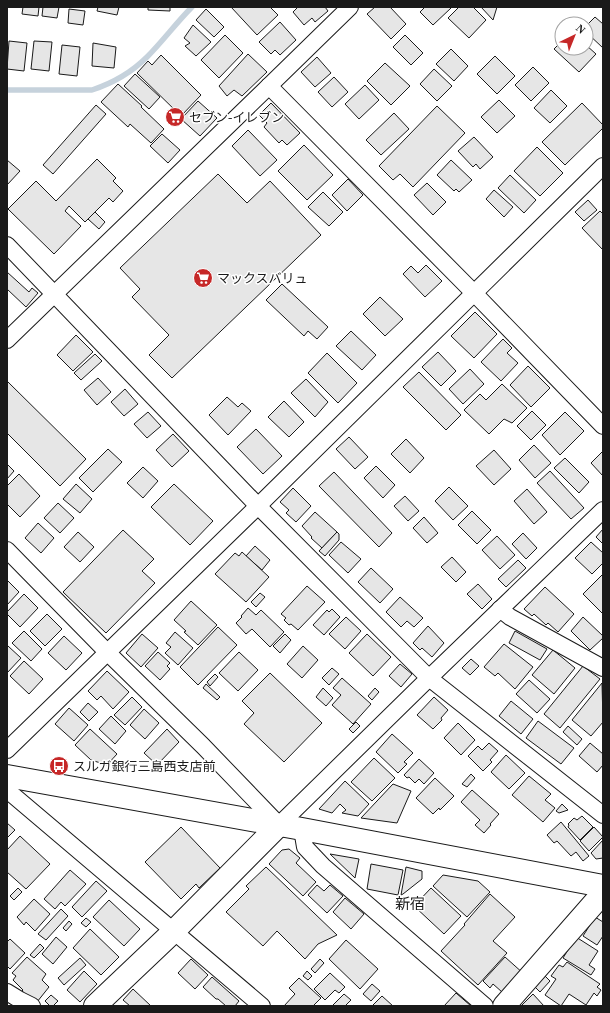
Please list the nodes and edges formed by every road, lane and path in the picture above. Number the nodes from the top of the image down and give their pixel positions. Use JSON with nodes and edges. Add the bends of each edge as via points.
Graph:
{"nodes":[{"id":1,"x":350,"y":7,"type":"edge"},
{"id":2,"x":269,"y":86,"type":"junction"},
{"id":3,"x":603,"y":166,"type":"edge"},
{"id":4,"x":7,"y":245,"type":"edge"},
{"id":5,"x":474,"y":293,"type":"junction"},
{"id":6,"x":54,"y":294,"type":"junction"},
{"id":7,"x":7,"y":340,"type":"edge"},
{"id":8,"x":603,"y":426,"type":"edge"},
{"id":9,"x":258,"y":506,"type":"junction"},
{"id":10,"x":603,"y":510,"type":"edge"},
{"id":11,"x":7,"y":550,"type":"edge"},
{"id":12,"x":500,"y":609,"type":"junction"},
{"id":13,"x":108,"y":652,"type":"junction"},
{"id":14,"x":603,"y":668,"type":"edge"},
{"id":15,"x":428,"y":678,"type":"junction"},
{"id":16,"x":7,"y":750,"type":"edge"},
{"id":17,"x":7,"y":776,"type":"edge"},
{"id":18,"x":7,"y":790,"type":"edge"},
{"id":19,"x":603,"y":815,"type":"edge"},
{"id":20,"x":279,"y":825,"type":"junction"},
{"id":21,"x":302,"y":829,"type":"junction"},
{"id":22,"x":603,"y":886,"type":"edge"},
{"id":23,"x":603,"y":893,"type":"edge"},
{"id":24,"x":174,"y":931,"type":"junction"},
{"id":25,"x":7,"y":992,"type":"edge"},
{"id":26,"x":32,"y":1006,"type":"edge"},
{"id":27,"x":96,"y":1006,"type":"edge"},
{"id":28,"x":262,"y":1006,"type":"edge"},
{"id":29,"x":485,"y":1006,"type":"edge"},
{"id":30,"x":504,"y":1006,"type":"edge"}],
"edges":[{"from":1,"to":2,"type":"street"},
{"from":2,"to":5,"type":"street"},
{"from":2,"to":6,"type":"street"},
{"from":3,"to":5,"type":"street"},
{"from":4,"to":6,"type":"street"},
{"from":5,"to":8,"type":"street"},
{"from":5,"to":9,"type":"street"},
{"from":6,"to":7,"type":"street"},
{"from":6,"to":9,"type":"street"},
{"from":9,"to":13,"type":"street"},
{"from":9,"to":15,"type":"street"},
{"from":10,"to":12,"type":"street"},
{"from":11,"to":13,"type":"street"},
{"from":12,"to":14,"type":"street"},
{"from":12,"to":15,"type":"street"},
{"from":13,"to":16,"type":"street"},
{"from":13,"to":20,"type":"street"},
{"from":15,"to":19,"type":"street"},
{"from":15,"to":20,"type":"street"},
{"from":17,"to":20,"type":"street"},
{"from":18,"to":24,"type":"street"},
{"from":20,"to":21,"type":"street"},
{"from":20,"to":24,"type":"street"},
{"from":21,"to":22,"type":"street"},
{"from":21,"to":29,"type":"street","via":[[305,847],[323,866]]},
{"from":23,"to":30,"type":"street"},
{"from":24,"to":27,"type":"street"},
{"from":24,"to":28,"type":"street"},
{"from":25,"to":26,"type":"street"}]}
